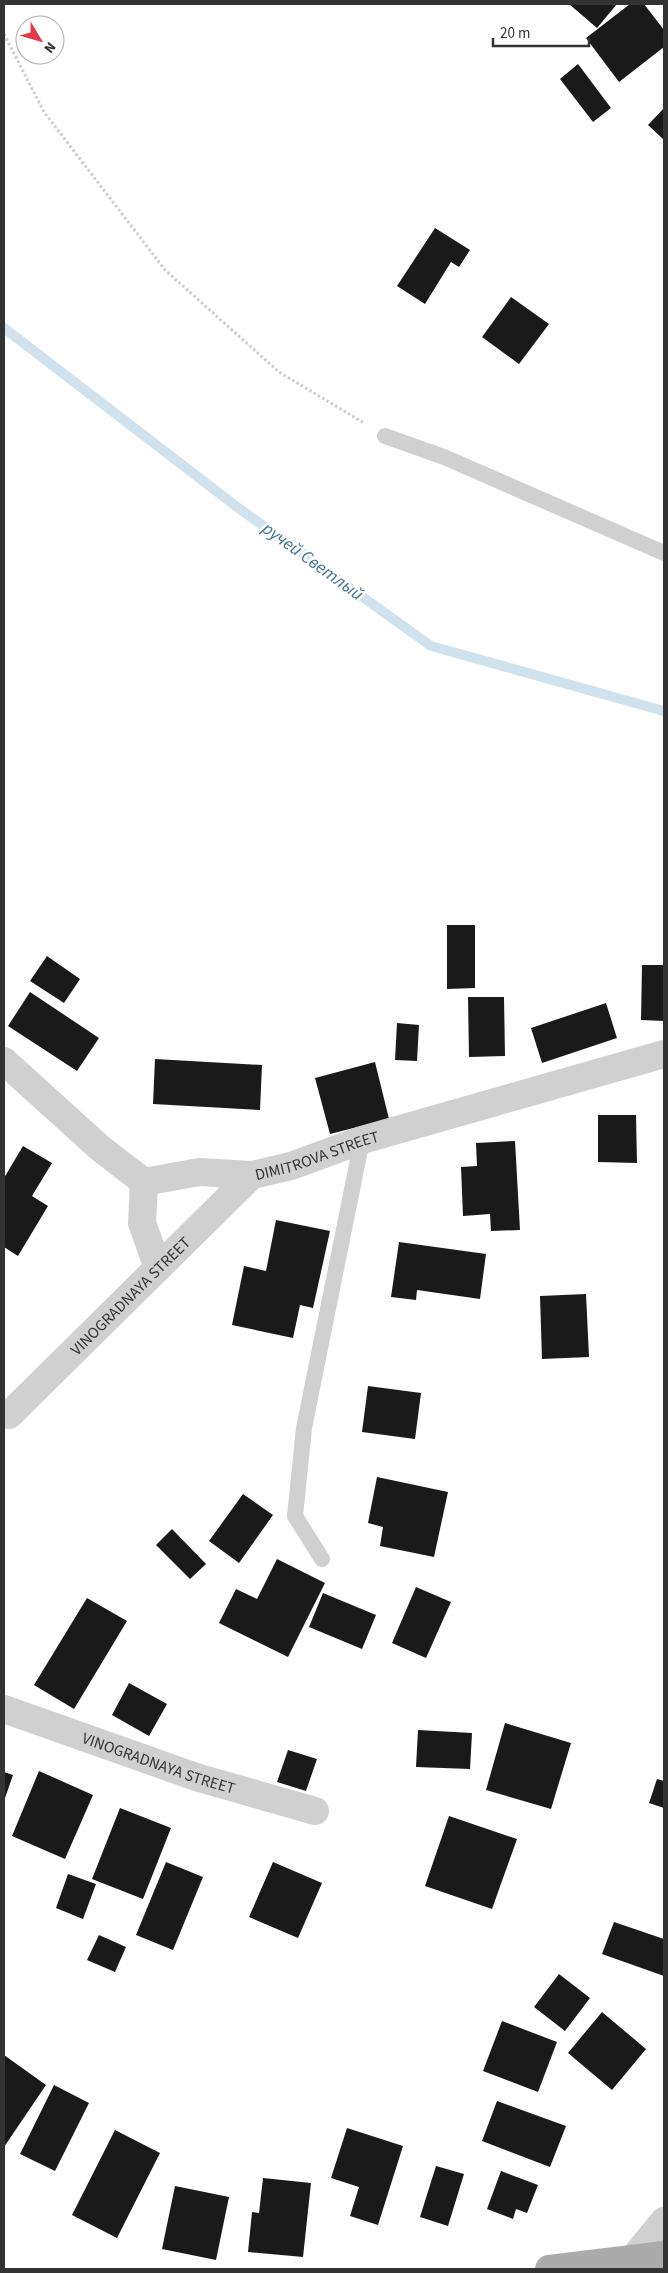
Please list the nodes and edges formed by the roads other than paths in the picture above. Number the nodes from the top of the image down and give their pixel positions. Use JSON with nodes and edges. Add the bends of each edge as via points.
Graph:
{"nodes":[{"id":1,"x":385,"y":436,"type":"road end"},
{"id":2,"x":664,"y":553,"type":"edge"},
{"id":3,"x":664,"y":1054,"type":"edge"},
{"id":4,"x":4,"y":1061,"type":"edge"},
{"id":5,"x":362,"y":1140,"type":"junction"},
{"id":6,"x":252,"y":1175,"type":"junction"},
{"id":7,"x":144,"y":1182,"type":"junction"},
{"id":8,"x":158,"y":1268,"type":"junction"},
{"id":9,"x":9,"y":1415,"type":"dead end"},
{"id":10,"x":322,"y":1559,"type":"dead end"},
{"id":11,"x":4,"y":1709,"type":"edge"},
{"id":12,"x":315,"y":1811,"type":"dead end"},
{"id":13,"x":664,"y":2221,"type":"edge"},
{"id":14,"x":664,"y":2255,"type":"edge"},
{"id":15,"x":632,"y":2260,"type":"junction"},
{"id":16,"x":549,"y":2269,"type":"edge"}],
"edges":[{"from":1,"to":2,"type":"lane","via":[[444,457]]},
{"from":3,"to":5,"type":"street","name":"DIMITROVA STREET"},
{"from":4,"to":7,"type":"street","via":[[100,1148]]},
{"from":5,"to":6,"type":"street","name":"DIMITROVA STREET","via":[[291,1166]]},
{"from":5,"to":10,"type":"lane","via":[[304,1428],[295,1516]]},
{"from":6,"to":7,"type":"street","name":"DIMITROVA STREET","via":[[199,1172]]},
{"from":6,"to":8,"type":"street","name":"VINOGRADNAYA STREET"},
{"from":7,"to":8,"type":"street","via":[[142,1224]]},
{"from":8,"to":9,"type":"street","name":"VINOGRADNAYA STREET"},
{"from":11,"to":12,"type":"street","name":"VINOGRADNAYA STREET","via":[[196,1777]]},
{"from":13,"to":15,"type":"street"},
{"from":14,"to":15,"type":"main road"},
{"from":15,"to":16,"type":"main road"}]}
